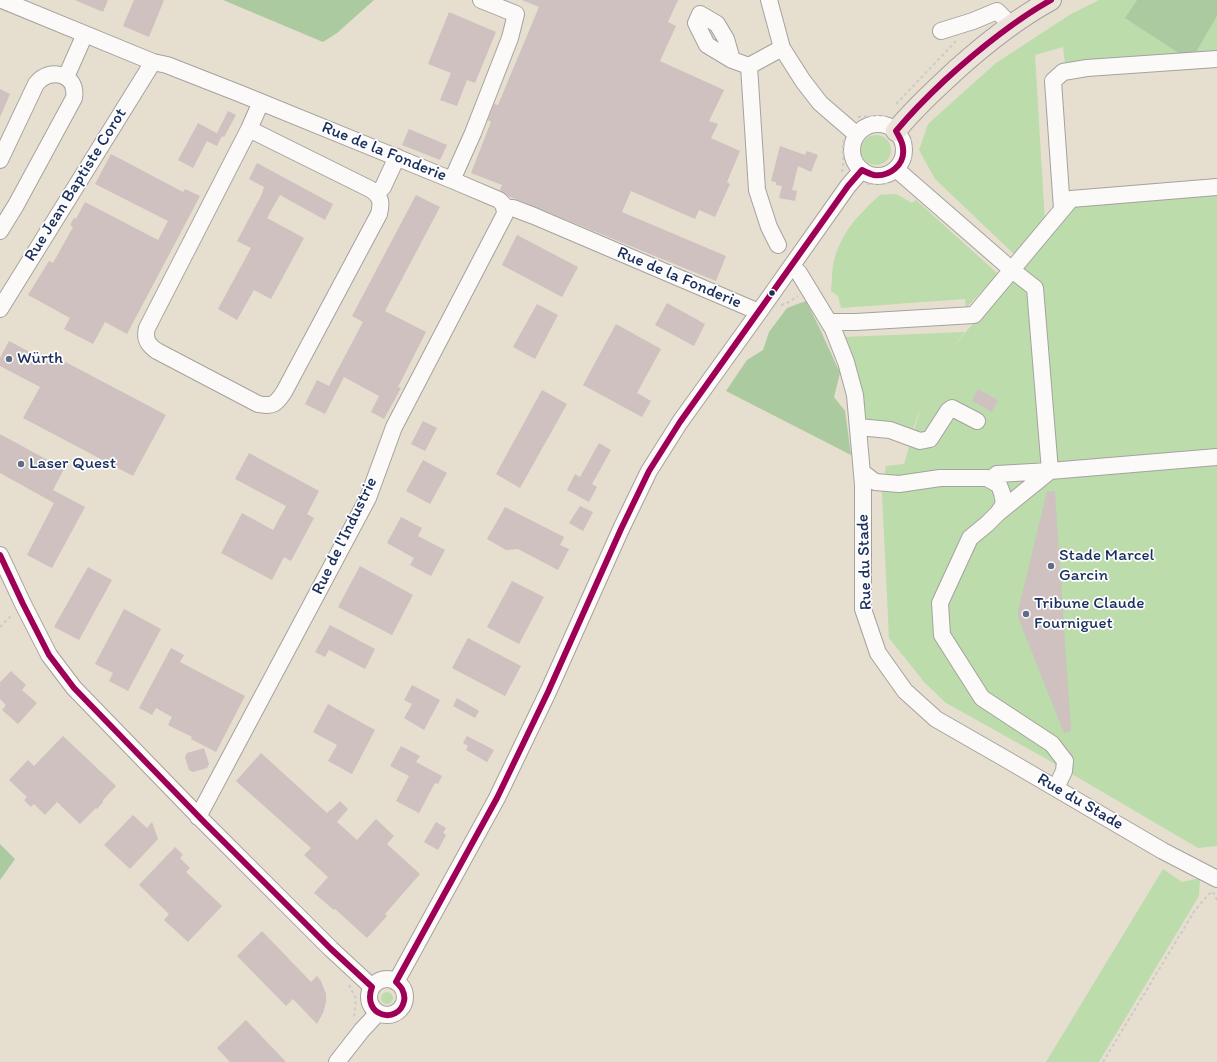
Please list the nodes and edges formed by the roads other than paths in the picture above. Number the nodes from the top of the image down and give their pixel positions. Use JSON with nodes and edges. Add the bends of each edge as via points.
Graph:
{"nodes":[{"id":1,"x":2,"y":0,"type":"edge"},
{"id":2,"x":481,"y":0,"type":"edge"},
{"id":3,"x":769,"y":0,"type":"edge"},
{"id":4,"x":1051,"y":0,"type":"edge"},
{"id":5,"x":1009,"y":26,"type":"junction"},
{"id":6,"x":941,"y":31,"type":"dead end"},
{"id":7,"x":85,"y":34,"type":"junction"},
{"id":8,"x":782,"y":48,"type":"junction"},
{"id":9,"x":1217,"y":59,"type":"edge"},
{"id":10,"x":732,"y":60,"type":"dead end"},
{"id":11,"x":153,"y":62,"type":"junction"},
{"id":12,"x":749,"y":66,"type":"junction"},
{"id":13,"x":66,"y":77,"type":"junction"},
{"id":14,"x":261,"y":102,"type":"junction"},
{"id":15,"x":900,"y":128,"type":"junction"},
{"id":16,"x":248,"y":129,"type":"junction"},
{"id":17,"x":850,"y":136,"type":"junction"},
{"id":18,"x":397,"y":157,"type":"junction"},
{"id":19,"x":0,"y":160,"type":"edge"},
{"id":20,"x":899,"y":172,"type":"junction"},
{"id":21,"x":863,"y":178,"type":"junction"},
{"id":22,"x":452,"y":180,"type":"junction"},
{"id":23,"x":1217,"y":187,"type":"edge"},
{"id":24,"x":376,"y":194,"type":"junction"},
{"id":25,"x":504,"y":208,"type":"junction"},
{"id":26,"x":1062,"y":209,"type":"junction"},
{"id":27,"x":0,"y":230,"type":"edge"},
{"id":28,"x":778,"y":244,"type":"dead end"},
{"id":29,"x":794,"y":263,"type":"junction"},
{"id":30,"x":1012,"y":270,"type":"junction"},
{"id":31,"x":0,"y":309,"type":"edge"},
{"id":32,"x":759,"y":312,"type":"junction"},
{"id":33,"x":829,"y":322,"type":"junction"},
{"id":34,"x":977,"y":421,"type":"dead end"},
{"id":35,"x":858,"y":427,"type":"junction"},
{"id":36,"x":1217,"y":457,"type":"edge"},
{"id":37,"x":1050,"y":471,"type":"junction"},
{"id":38,"x":862,"y":472,"type":"junction"},
{"id":39,"x":990,"y":480,"type":"junction"},
{"id":40,"x":998,"y":513,"type":"junction"},
{"id":41,"x":0,"y":555,"type":"edge"},
{"id":42,"x":1056,"y":788,"type":"junction"},
{"id":43,"x":198,"y":817,"type":"junction"},
{"id":44,"x":1217,"y":879,"type":"edge"},
{"id":45,"x":396,"y":982,"type":"junction"},
{"id":46,"x":372,"y":987,"type":"junction"},
{"id":47,"x":378,"y":1013,"type":"junction"},
{"id":48,"x":338,"y":1062,"type":"edge"}],
"edges":[{"from":1,"to":7,"type":"street","name":"Rue de la Fonderie"},
{"from":2,"to":22,"type":"street","via":[[516,14],[510,38]]},
{"from":3,"to":8,"type":"street"},
{"from":4,"to":5,"type":"main road"},
{"from":5,"to":6,"type":"street","via":[[996,11]]},
{"from":5,"to":15,"type":"main road","via":[[938,86]]},
{"from":7,"to":11,"type":"street","name":"Rue de la Fonderie"},
{"from":7,"to":13,"type":"street"},
{"from":8,"to":12,"type":"street"},
{"from":8,"to":17,"type":"street","via":[[820,103]]},
{"from":9,"to":26,"type":"street","via":[[1087,68],[1063,72],[1053,81]]},
{"from":10,"to":12,"type":"street"},
{"from":11,"to":14,"type":"street","name":"Rue de la Fonderie","via":[[167,65]]},
{"from":11,"to":31,"type":"street","name":"Rue Jean Baptiste Corot"},
{"from":12,"to":28,"type":"street","via":[[757,190],[769,227]]},
{"from":13,"to":19,"type":"street","via":[[54,74],[41,78],[36,84]]},
{"from":13,"to":27,"type":"street","via":[[74,86],[74,98]]},
{"from":14,"to":16,"type":"street"},
{"from":14,"to":18,"type":"street","name":"Rue de la Fonderie"},
{"from":15,"to":17,"type":"street","via":[[876,124]]},
{"from":15,"to":20,"type":"street","via":[[904,152]]},
{"from":16,"to":24,"type":"street"},
{"from":16,"to":24,"type":"street","via":[[146,334],[150,346],[157,351],[258,404],[273,404],[284,392],[379,214],[381,203]]},
{"from":17,"to":21,"type":"street","via":[[853,156]]},
{"from":18,"to":22,"type":"street","name":"Rue de la Fonderie"},
{"from":18,"to":24,"type":"street","via":[[383,187]]},
{"from":20,"to":21,"type":"street","via":[[880,176],[869,174]]},
{"from":20,"to":30,"type":"street"},
{"from":21,"to":29,"type":"street","via":[[848,186]]},
{"from":22,"to":25,"type":"street","name":"Rue de la Fonderie","via":[[499,200]]},
{"from":23,"to":26,"type":"street","via":[[1071,199]]},
{"from":25,"to":32,"type":"street","name":"Rue de la Fonderie","via":[[513,208],[534,216]]},
{"from":25,"to":43,"type":"street","name":"Rue de l'Industrie","via":[[505,214],[394,428],[368,498]]},
{"from":26,"to":30,"type":"street"},
{"from":29,"to":32,"type":"street"},
{"from":29,"to":33,"type":"street","name":"Rue du Stade"},
{"from":30,"to":33,"type":"street","via":[[974,314]]},
{"from":30,"to":37,"type":"street","via":[[1035,288]]},
{"from":32,"to":45,"type":"street","via":[[680,422],[649,471],[497,798]]},
{"from":33,"to":35,"type":"street","name":"Rue du Stade","via":[[846,362],[855,395]]},
{"from":34,"to":35,"type":"street","via":[[952,408],[930,439],[920,441],[890,430]]},
{"from":35,"to":38,"type":"street","name":"Rue du Stade"},
{"from":36,"to":37,"type":"street"},
{"from":37,"to":39,"type":"street","via":[[997,474]]},
{"from":37,"to":40,"type":"street"},
{"from":38,"to":39,"type":"street","via":[[875,482],[899,484],[940,478],[972,477]]},
{"from":38,"to":42,"type":"street","name":"Rue du Stade","via":[[863,609],[878,653],[905,690],[936,720]]},
{"from":39,"to":40,"type":"street","via":[[999,485],[1002,493],[1004,504]]},
{"from":40,"to":42,"type":"street","via":[[970,538],[940,603],[942,635],[982,698],[1052,744],[1065,761],[1064,771]]},
{"from":41,"to":43,"type":"street","via":[[49,655],[74,688]]},
{"from":42,"to":44,"type":"street","name":"Rue du Stade"},
{"from":43,"to":46,"type":"street"},
{"from":45,"to":46,"type":"street","via":[[380,980]]},
{"from":45,"to":47,"type":"street","via":[[404,993],[403,1006],[394,1014]]},
{"from":46,"to":47,"type":"street","via":[[370,1004]]},
{"from":47,"to":48,"type":"street"}]}
